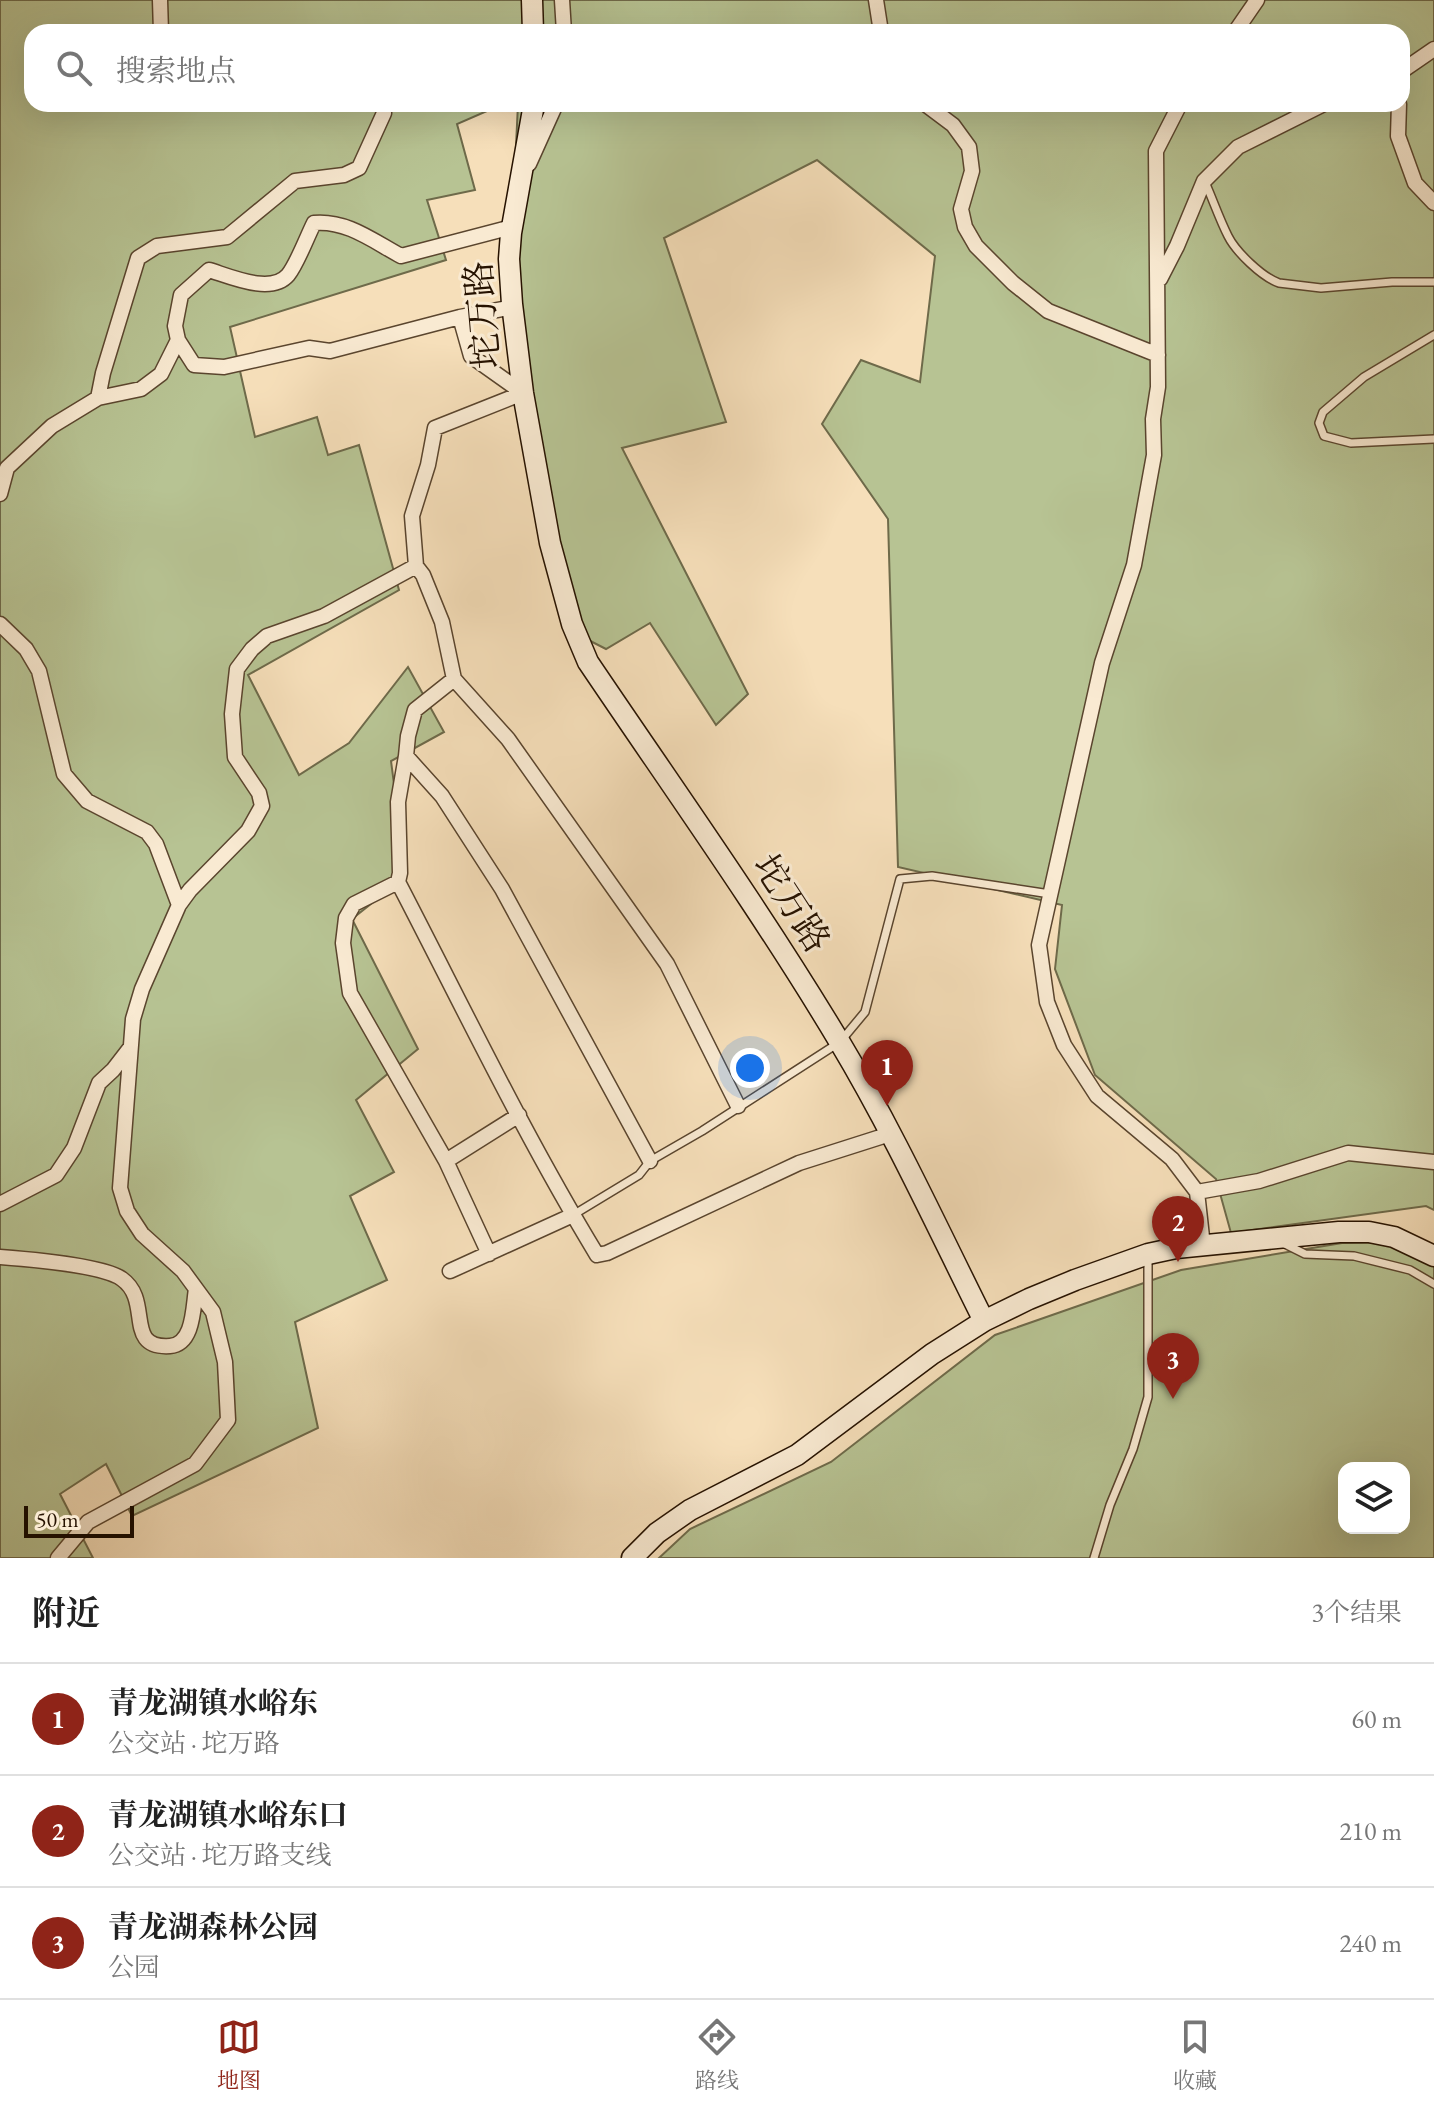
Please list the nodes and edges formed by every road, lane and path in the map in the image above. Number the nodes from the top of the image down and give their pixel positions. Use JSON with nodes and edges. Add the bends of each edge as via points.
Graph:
{"nodes":[{"id":1,"x":160,"y":0,"type":"edge"},
{"id":2,"x":532,"y":0,"type":"edge"},
{"id":3,"x":562,"y":0,"type":"edge"},
{"id":4,"x":876,"y":0,"type":"edge"},
{"id":5,"x":1257,"y":0,"type":"edge"},
{"id":6,"x":161,"y":24,"type":"edge"},
{"id":7,"x":533,"y":24,"type":"edge"},
{"id":8,"x":564,"y":24,"type":"edge"},
{"id":9,"x":880,"y":24,"type":"edge"},
{"id":10,"x":1240,"y":24,"type":"edge"},
{"id":11,"x":1434,"y":49,"type":"edge"},
{"id":12,"x":1410,"y":66,"type":"edge"},
{"id":13,"x":384,"y":112,"type":"edge"},
{"id":14,"x":533,"y":112,"type":"edge"},
{"id":15,"x":552,"y":112,"type":"edge"},
{"id":16,"x":936,"y":112,"type":"edge"},
{"id":17,"x":1176,"y":112,"type":"edge"},
{"id":18,"x":1308,"y":112,"type":"edge"},
{"id":19,"x":1399,"y":112,"type":"edge"},
{"id":20,"x":522,"y":178,"type":"junction"},
{"id":21,"x":1204,"y":181,"type":"junction"},
{"id":22,"x":1434,"y":203,"type":"edge"},
{"id":23,"x":512,"y":227,"type":"junction"},
{"id":24,"x":1434,"y":282,"type":"edge"},
{"id":25,"x":1157,"y":283,"type":"junction"},
{"id":26,"x":513,"y":307,"type":"junction"},
{"id":27,"x":460,"y":317,"type":"junction"},
{"id":28,"x":1434,"y":335,"type":"edge"},
{"id":29,"x":178,"y":340,"type":"junction"},
{"id":30,"x":1158,"y":355,"type":"junction"},
{"id":31,"x":523,"y":393,"type":"junction"},
{"id":32,"x":98,"y":398,"type":"junction"},
{"id":33,"x":1434,"y":439,"type":"edge"},
{"id":34,"x":0,"y":494,"type":"edge"},
{"id":35,"x":416,"y":566,"type":"junction"},
{"id":36,"x":0,"y":624,"type":"edge"},
{"id":37,"x":454,"y":679,"type":"junction"},
{"id":38,"x":406,"y":756,"type":"junction"},
{"id":39,"x":398,"y":882,"type":"junction"},
{"id":40,"x":1050,"y":894,"type":"junction"},
{"id":41,"x":179,"y":905,"type":"junction"},
{"id":42,"x":840,"y":1042,"type":"junction"},
{"id":43,"x":131,"y":1047,"type":"junction"},
{"id":44,"x":738,"y":1106,"type":"junction"},
{"id":45,"x":519,"y":1115,"type":"junction"},
{"id":46,"x":890,"y":1134,"type":"junction"},
{"id":47,"x":446,"y":1161,"type":"junction"},
{"id":48,"x":650,"y":1161,"type":"junction"},
{"id":49,"x":1434,"y":1162,"type":"edge"},
{"id":50,"x":1197,"y":1192,"type":"junction"},
{"id":51,"x":0,"y":1204,"type":"edge"},
{"id":52,"x":573,"y":1215,"type":"junction"},
{"id":53,"x":1276,"y":1239,"type":"junction"},
{"id":54,"x":1203,"y":1246,"type":"junction"},
{"id":55,"x":489,"y":1254,"type":"junction"},
{"id":56,"x":1148,"y":1254,"type":"junction"},
{"id":57,"x":1434,"y":1256,"type":"edge"},
{"id":58,"x":0,"y":1257,"type":"edge"},
{"id":59,"x":450,"y":1271,"type":"dead end"},
{"id":60,"x":1434,"y":1284,"type":"edge"},
{"id":61,"x":196,"y":1289,"type":"junction"},
{"id":62,"x":984,"y":1321,"type":"junction"},
{"id":63,"x":58,"y":1558,"type":"edge"},
{"id":64,"x":632,"y":1558,"type":"edge"},
{"id":65,"x":1094,"y":1558,"type":"edge"}],
"edges":[{"from":1,"to":6,"type":"street"},
{"from":2,"to":7,"type":"main road"},
{"from":3,"to":8,"type":"street"},
{"from":4,"to":9,"type":"street"},
{"from":5,"to":10,"type":"street"},
{"from":11,"to":12,"type":"street"},
{"from":13,"to":32,"type":"street","via":[[359,168],[295,181],[227,237],[157,246],[138,258]]},
{"from":14,"to":20,"type":"main road","name":"坨万路"},
{"from":15,"to":20,"type":"street"},
{"from":16,"to":30,"type":"street","via":[[969,147],[972,171],[961,209],[976,246],[1048,311]]},
{"from":17,"to":25,"type":"street","via":[[1156,151]]},
{"from":18,"to":21,"type":"street","via":[[1238,147]]},
{"from":19,"to":22,"type":"street","via":[[1398,136],[1415,183]]},
{"from":20,"to":23,"type":"main road","name":"坨万路"},
{"from":21,"to":24,"type":"lane","via":[[1229,239],[1272,281],[1321,288]]},
{"from":21,"to":25,"type":"street"},
{"from":23,"to":26,"type":"main road","name":"坨万路"},
{"from":23,"to":29,"type":"street","via":[[401,256],[349,227],[314,223],[288,274],[279,281],[255,284],[209,270],[181,295]]},
{"from":25,"to":30,"type":"street"},
{"from":26,"to":27,"type":"street"},
{"from":26,"to":31,"type":"main road","name":"坨万路"},
{"from":27,"to":29,"type":"street","via":[[330,351],[309,348],[224,367],[194,365]]},
{"from":27,"to":31,"type":"street","via":[[471,356]]},
{"from":28,"to":33,"type":"lane","via":[[1364,377],[1323,412],[1319,423],[1324,436],[1351,443]]},
{"from":29,"to":32,"type":"street","via":[[161,374],[141,389]]},
{"from":30,"to":40,"type":"street","via":[[1154,455],[1134,565],[1102,663]]},
{"from":31,"to":35,"type":"street","via":[[435,428],[412,516]]},
{"from":31,"to":42,"type":"main road","name":"坨万路","via":[[550,543],[588,662],[751,900]]},
{"from":32,"to":34,"type":"street","via":[[52,426],[7,468]]},
{"from":35,"to":37,"type":"street","via":[[442,622]]},
{"from":35,"to":41,"type":"street","via":[[324,616],[267,636],[237,669],[235,757],[262,806],[248,831]]},
{"from":36,"to":41,"type":"street","via":[[26,649],[39,671],[64,774],[87,801],[147,832]]},
{"from":37,"to":38,"type":"street","via":[[415,710]]},
{"from":37,"to":44,"type":"street","via":[[508,739],[667,964]]},
{"from":38,"to":39,"type":"street","via":[[398,802]]},
{"from":38,"to":48,"type":"street","via":[[442,796],[502,889]]},
{"from":39,"to":45,"type":"street"},
{"from":39,"to":47,"type":"street","via":[[354,904],[346,918],[343,943],[350,993]]},
{"from":40,"to":42,"type":"lane","via":[[932,876],[900,879],[865,1012]]},
{"from":40,"to":50,"type":"street","via":[[1039,945],[1047,1002],[1064,1045],[1097,1096],[1172,1159]]},
{"from":41,"to":43,"type":"street","via":[[142,989]]},
{"from":42,"to":44,"type":"lane"},
{"from":42,"to":46,"type":"main road","name":"坨万路"},
{"from":43,"to":51,"type":"street","via":[[99,1083],[74,1148],[56,1175]]},
{"from":43,"to":61,"type":"street","via":[[120,1188],[142,1234]]},
{"from":44,"to":48,"type":"lane"},
{"from":45,"to":47,"type":"street"},
{"from":45,"to":52,"type":"street"},
{"from":46,"to":52,"type":"street","via":[[799,1163],[607,1253],[597,1255]]},
{"from":46,"to":62,"type":"main road","name":"坨万路"},
{"from":47,"to":55,"type":"street"},
{"from":48,"to":52,"type":"lane","via":[[639,1175]]},
{"from":49,"to":50,"type":"street","via":[[1348,1153],[1259,1181]]},
{"from":50,"to":54,"type":"street"},
{"from":52,"to":55,"type":"street"},
{"from":53,"to":54,"type":"main road"},
{"from":53,"to":57,"type":"main road","via":[[1369,1232]]},
{"from":53,"to":60,"type":"lane","via":[[1305,1254],[1354,1256],[1410,1270]]},
{"from":54,"to":56,"type":"main road"},
{"from":55,"to":59,"type":"street"},
{"from":56,"to":62,"type":"main road"},
{"from":56,"to":65,"type":"lane","via":[[1148,1397]]},
{"from":58,"to":61,"type":"street","via":[[86,1267],[121,1277],[138,1302],[146,1340],[159,1347],[176,1346],[189,1334]]},
{"from":61,"to":63,"type":"street","via":[[213,1312],[225,1362],[228,1420],[195,1464],[88,1522]]},
{"from":62,"to":64,"type":"main road","via":[[797,1455],[690,1510]]}]}
